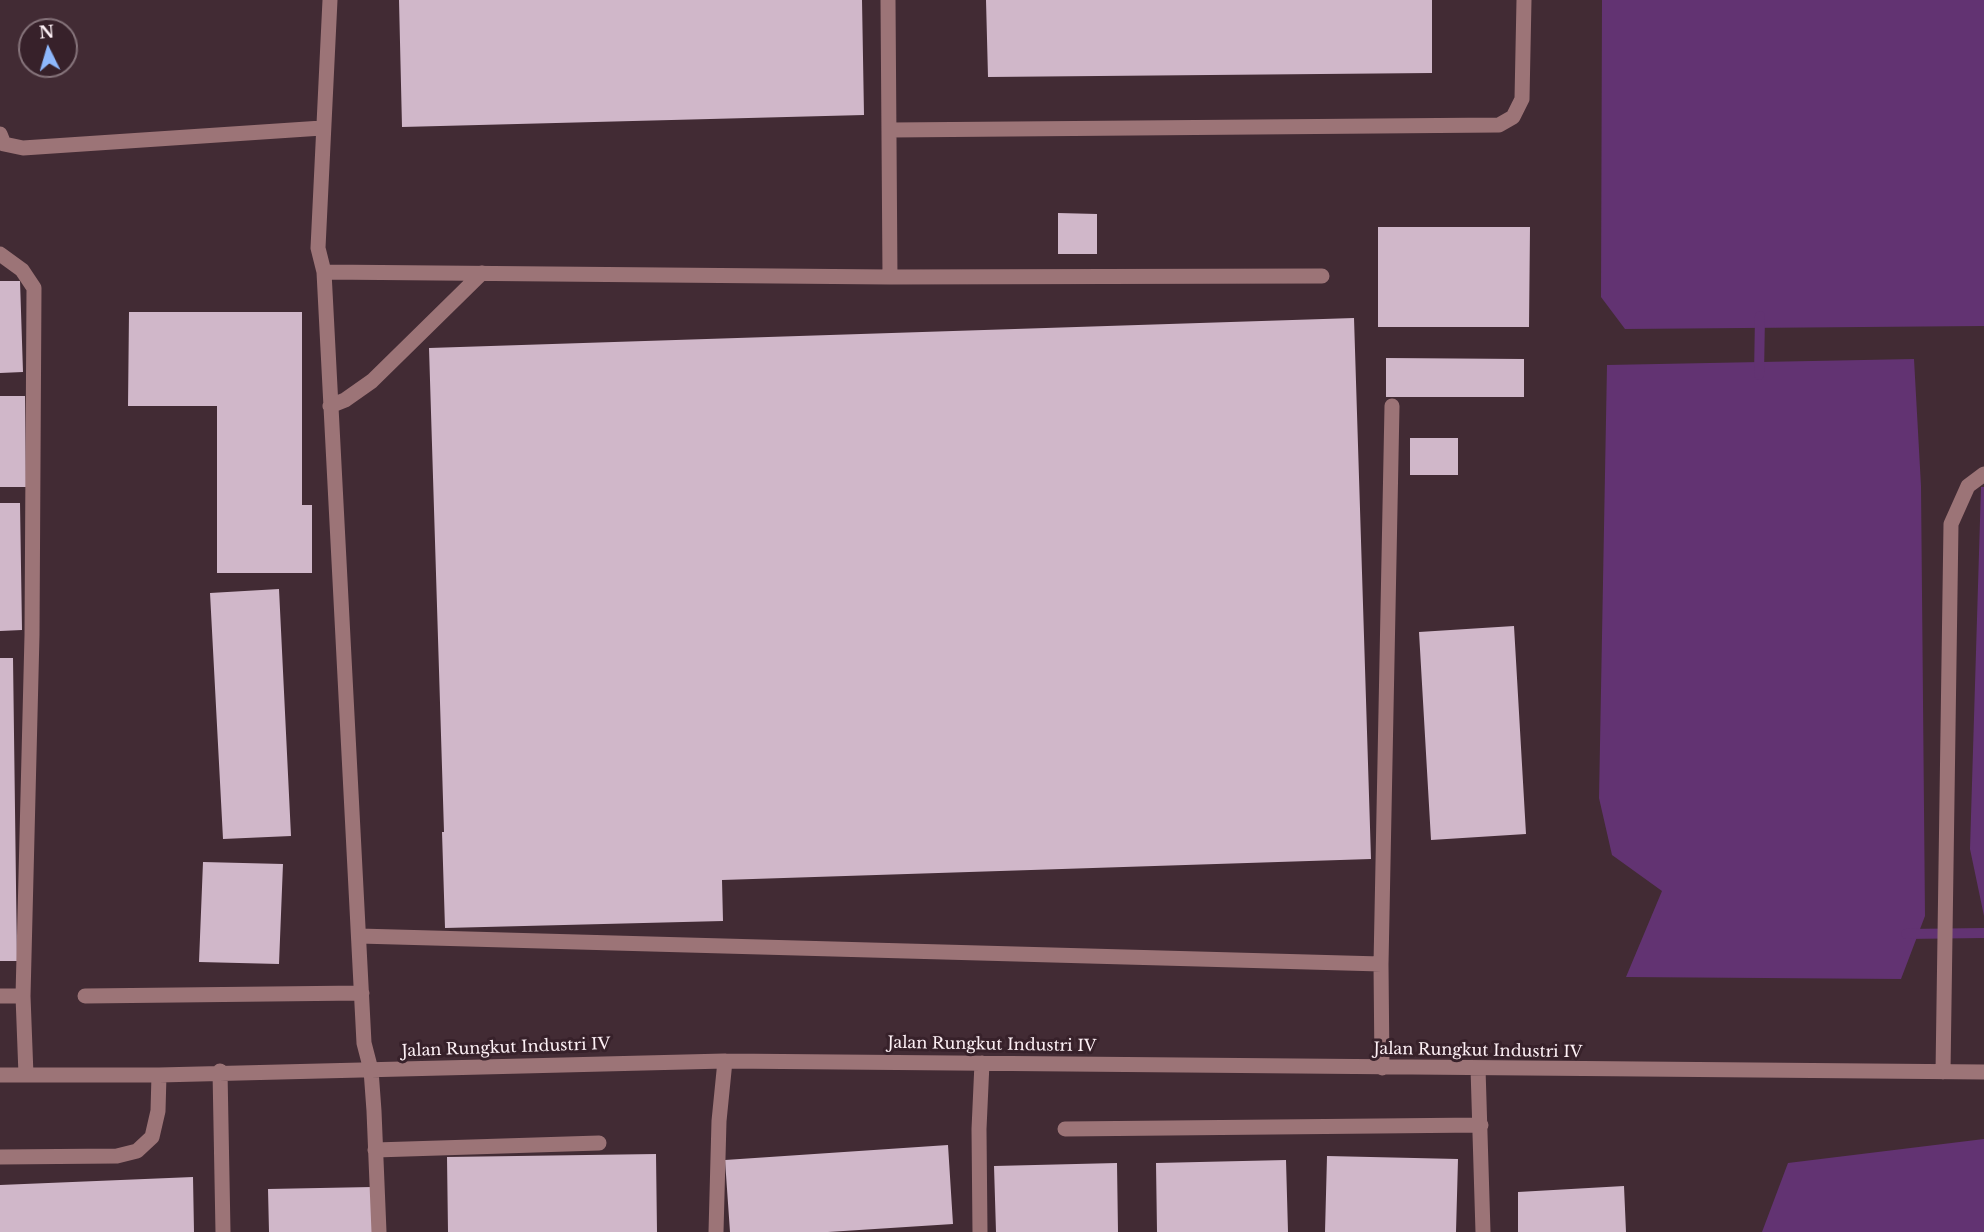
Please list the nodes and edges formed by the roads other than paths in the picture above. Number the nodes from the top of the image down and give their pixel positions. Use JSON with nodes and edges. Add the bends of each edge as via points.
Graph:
{"nodes":[{"id":1,"x":330,"y":0,"type":"edge"},
{"id":2,"x":888,"y":0,"type":"edge"},
{"id":3,"x":1524,"y":0,"type":"edge"},
{"id":4,"x":322,"y":128,"type":"junction"},
{"id":5,"x":891,"y":130,"type":"junction"},
{"id":6,"x":0,"y":134,"type":"edge"},
{"id":7,"x":0,"y":254,"type":"edge"},
{"id":8,"x":324,"y":272,"type":"junction"},
{"id":9,"x":482,"y":273,"type":"junction"},
{"id":10,"x":1322,"y":276,"type":"dead end"},
{"id":11,"x":890,"y":277,"type":"junction"},
{"id":12,"x":330,"y":406,"type":"junction"},
{"id":13,"x":1392,"y":406,"type":"dead end"},
{"id":14,"x":1984,"y":474,"type":"edge"},
{"id":15,"x":359,"y":936,"type":"junction"},
{"id":16,"x":1381,"y":964,"type":"junction"},
{"id":17,"x":362,"y":993,"type":"junction"},
{"id":18,"x":0,"y":996,"type":"edge"},
{"id":19,"x":23,"y":996,"type":"junction"},
{"id":20,"x":85,"y":996,"type":"dead end"},
{"id":21,"x":725,"y":1060,"type":"junction"},
{"id":22,"x":982,"y":1063,"type":"junction"},
{"id":23,"x":1382,"y":1068,"type":"junction"},
{"id":24,"x":1478,"y":1068,"type":"junction"},
{"id":25,"x":370,"y":1070,"type":"junction"},
{"id":26,"x":220,"y":1071,"type":"junction"},
{"id":27,"x":1943,"y":1072,"type":"junction"},
{"id":28,"x":1984,"y":1072,"type":"edge"},
{"id":29,"x":0,"y":1075,"type":"edge"},
{"id":30,"x":26,"y":1075,"type":"junction"},
{"id":31,"x":159,"y":1075,"type":"junction"},
{"id":32,"x":1481,"y":1125,"type":"junction"},
{"id":33,"x":1065,"y":1129,"type":"dead end"},
{"id":34,"x":600,"y":1143,"type":"dead end"},
{"id":35,"x":375,"y":1150,"type":"junction"},
{"id":36,"x":0,"y":1157,"type":"edge"},
{"id":37,"x":224,"y":1232,"type":"edge"},
{"id":38,"x":379,"y":1232,"type":"edge"},
{"id":39,"x":716,"y":1232,"type":"edge"},
{"id":40,"x":980,"y":1232,"type":"edge"},
{"id":41,"x":1483,"y":1232,"type":"edge"}],
"edges":[{"from":1,"to":4,"type":"street"},
{"from":2,"to":5,"type":"street"},
{"from":3,"to":5,"type":"street","via":[[1522,99],[1513,117],[1499,124]]},
{"from":4,"to":6,"type":"street","via":[[22,148],[4,144]]},
{"from":4,"to":8,"type":"street","via":[[318,248]]},
{"from":5,"to":11,"type":"street"},
{"from":7,"to":19,"type":"street","via":[[22,270],[34,288],[32,635]]},
{"from":8,"to":9,"type":"street"},
{"from":8,"to":12,"type":"street"},
{"from":9,"to":11,"type":"street"},
{"from":9,"to":12,"type":"street","via":[[372,381]]},
{"from":10,"to":11,"type":"street"},
{"from":12,"to":15,"type":"street"},
{"from":13,"to":16,"type":"street"},
{"from":14,"to":27,"type":"street","via":[[1968,486],[1951,524]]},
{"from":15,"to":16,"type":"street"},
{"from":15,"to":17,"type":"street"},
{"from":16,"to":23,"type":"street"},
{"from":17,"to":20,"type":"street"},
{"from":17,"to":25,"type":"street","via":[[364,1043]]},
{"from":18,"to":19,"type":"street"},
{"from":19,"to":30,"type":"street"},
{"from":21,"to":22,"type":"street","name":"Jalan Rungkut Industri IV"},
{"from":21,"to":25,"type":"street","name":"Jalan Rungkut Industri IV"},
{"from":21,"to":39,"type":"street"},
{"from":22,"to":23,"type":"street","name":"Jalan Rungkut Industri IV"},
{"from":22,"to":40,"type":"street"},
{"from":23,"to":24,"type":"street","name":"Jalan Rungkut Industri IV"},
{"from":24,"to":27,"type":"street","name":"Jalan Rungkut Industri IV"},
{"from":24,"to":32,"type":"street"},
{"from":25,"to":26,"type":"street","name":"Jalan Rungkut Industri IV"},
{"from":25,"to":35,"type":"street"},
{"from":26,"to":31,"type":"street","name":"Jalan Rungkut Industri IV"},
{"from":26,"to":37,"type":"street"},
{"from":27,"to":28,"type":"street","name":"Jalan Rungkut Industri IV"},
{"from":29,"to":30,"type":"street","name":"Jalan Rungkut Industri IV"},
{"from":30,"to":31,"type":"street","name":"Jalan Rungkut Industri IV"},
{"from":31,"to":36,"type":"street","via":[[158,1111],[152,1137],[137,1151],[117,1156]]},
{"from":32,"to":33,"type":"street"},
{"from":32,"to":41,"type":"street"},
{"from":34,"to":35,"type":"street"},
{"from":35,"to":38,"type":"street"}]}
